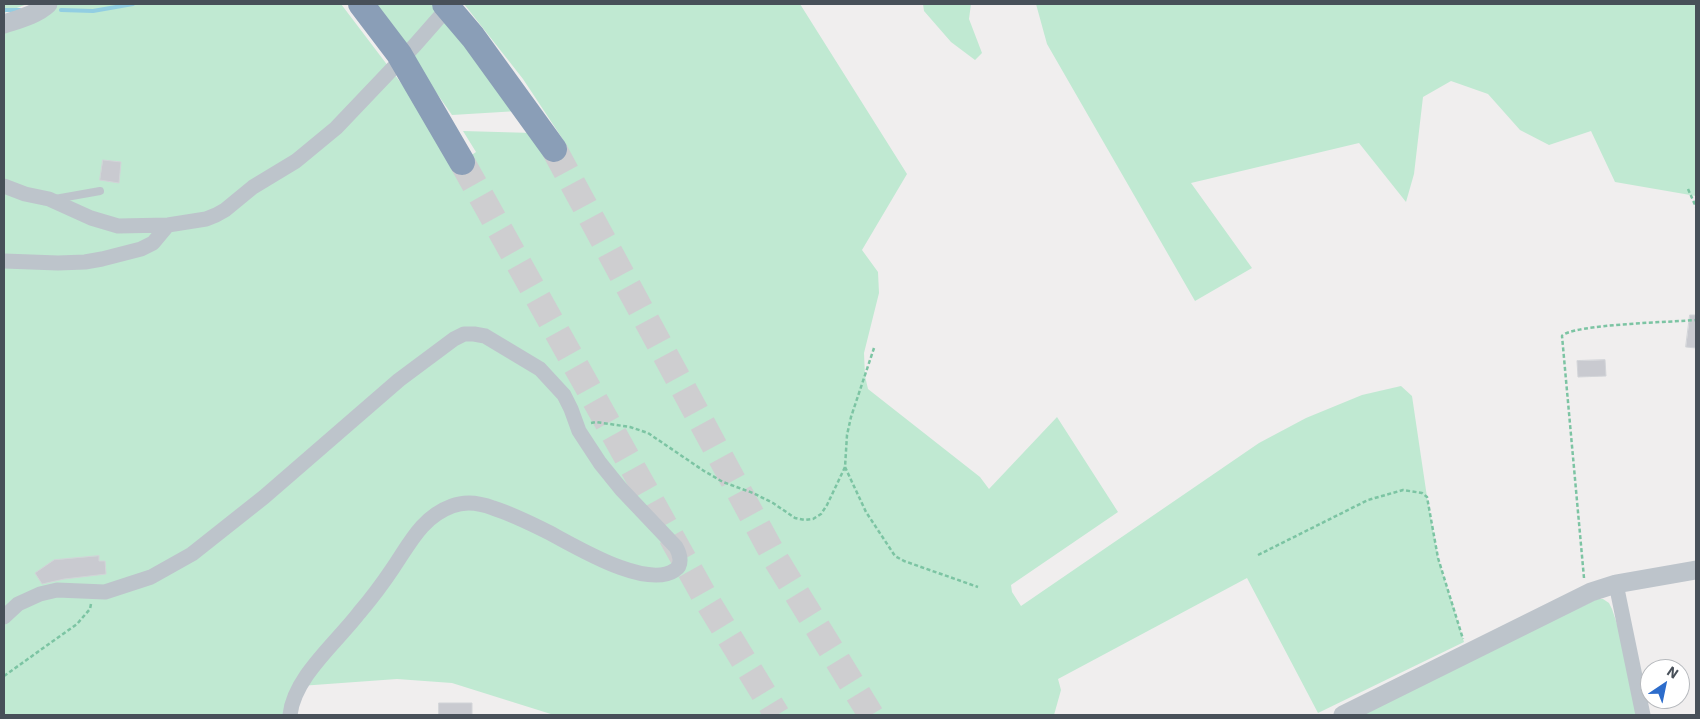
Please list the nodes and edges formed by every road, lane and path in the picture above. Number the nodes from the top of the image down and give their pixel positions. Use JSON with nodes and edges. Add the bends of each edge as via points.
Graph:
{"nodes":[{"id":1,"x":48,"y":4,"type":"edge"},
{"id":2,"x":361,"y":4,"type":"edge"},
{"id":3,"x":445,"y":4,"type":"edge"},
{"id":4,"x":451,"y":4,"type":"edge"},
{"id":5,"x":4,"y":24,"type":"edge"},
{"id":6,"x":554,"y":149,"type":"tunnel mouth"},
{"id":7,"x":462,"y":162,"type":"tunnel mouth"},
{"id":8,"x":4,"y":186,"type":"edge"},
{"id":9,"x":1688,"y":188,"type":"dead end"},
{"id":10,"x":100,"y":191,"type":"dead end"},
{"id":11,"x":51,"y":200,"type":"junction"},
{"id":12,"x":1696,"y":207,"type":"edge"},
{"id":13,"x":168,"y":225,"type":"junction"},
{"id":14,"x":4,"y":261,"type":"edge"},
{"id":15,"x":1696,"y":320,"type":"edge"},
{"id":16,"x":874,"y":348,"type":"dead end"},
{"id":17,"x":577,"y":426,"type":"junction"},
{"id":18,"x":846,"y":467,"type":"junction"},
{"id":19,"x":1258,"y":555,"type":"dead end"},
{"id":20,"x":1696,"y":570,"type":"edge"},
{"id":21,"x":1616,"y":584,"type":"junction"},
{"id":22,"x":978,"y":587,"type":"dead end"},
{"id":23,"x":94,"y":593,"type":"junction"},
{"id":24,"x":1586,"y":595,"type":"junction"},
{"id":25,"x":4,"y":617,"type":"edge"},
{"id":26,"x":1468,"y":653,"type":"junction"},
{"id":27,"x":4,"y":676,"type":"edge"},
{"id":28,"x":290,"y":715,"type":"edge"},
{"id":29,"x":1343,"y":715,"type":"edge"},
{"id":30,"x":1643,"y":715,"type":"edge"}],
"edges":[{"from":1,"to":5,"type":"street"},
{"from":2,"to":7,"type":"highway","via":[[399,54]]},
{"from":3,"to":6,"type":"highway","via":[[473,36]]},
{"from":4,"to":13,"type":"street","via":[[318,145],[253,187],[225,210],[206,219]]},
{"from":8,"to":11,"type":"street"},
{"from":9,"to":12,"type":"path"},
{"from":10,"to":11,"type":"lane"},
{"from":11,"to":13,"type":"street","via":[[118,226]]},
{"from":13,"to":14,"type":"street","via":[[153,243],[102,259],[58,263]]},
{"from":15,"to":24,"type":"path","via":[[1597,327],[1574,330],[1562,336]]},
{"from":16,"to":18,"type":"path","via":[[851,417]]},
{"from":17,"to":18,"type":"path","via":[[596,422],[648,433],[723,482],[753,493],[795,518],[805,520],[821,514]]},
{"from":17,"to":23,"type":"street","via":[[564,395],[540,369],[485,336],[464,334],[399,380],[192,554],[151,577],[116,590]]},
{"from":17,"to":28,"type":"street","via":[[621,488],[676,547],[680,554],[676,570],[658,574],[632,572],[585,553],[514,515],[462,503],[451,507],[437,514],[413,535],[381,586],[311,671],[294,699]]},
{"from":18,"to":22,"type":"path","via":[[866,512],[895,556]]},
{"from":19,"to":26,"type":"path","via":[[1368,500],[1403,490],[1422,493],[1427,497],[1438,558]]},
{"from":20,"to":21,"type":"street"},
{"from":21,"to":24,"type":"street"},
{"from":21,"to":30,"type":"street"},
{"from":23,"to":25,"type":"street","via":[[57,590],[40,594],[18,604]]},
{"from":23,"to":27,"type":"path","via":[[90,609],[77,624]]},
{"from":24,"to":26,"type":"street"},
{"from":26,"to":29,"type":"street"}]}
